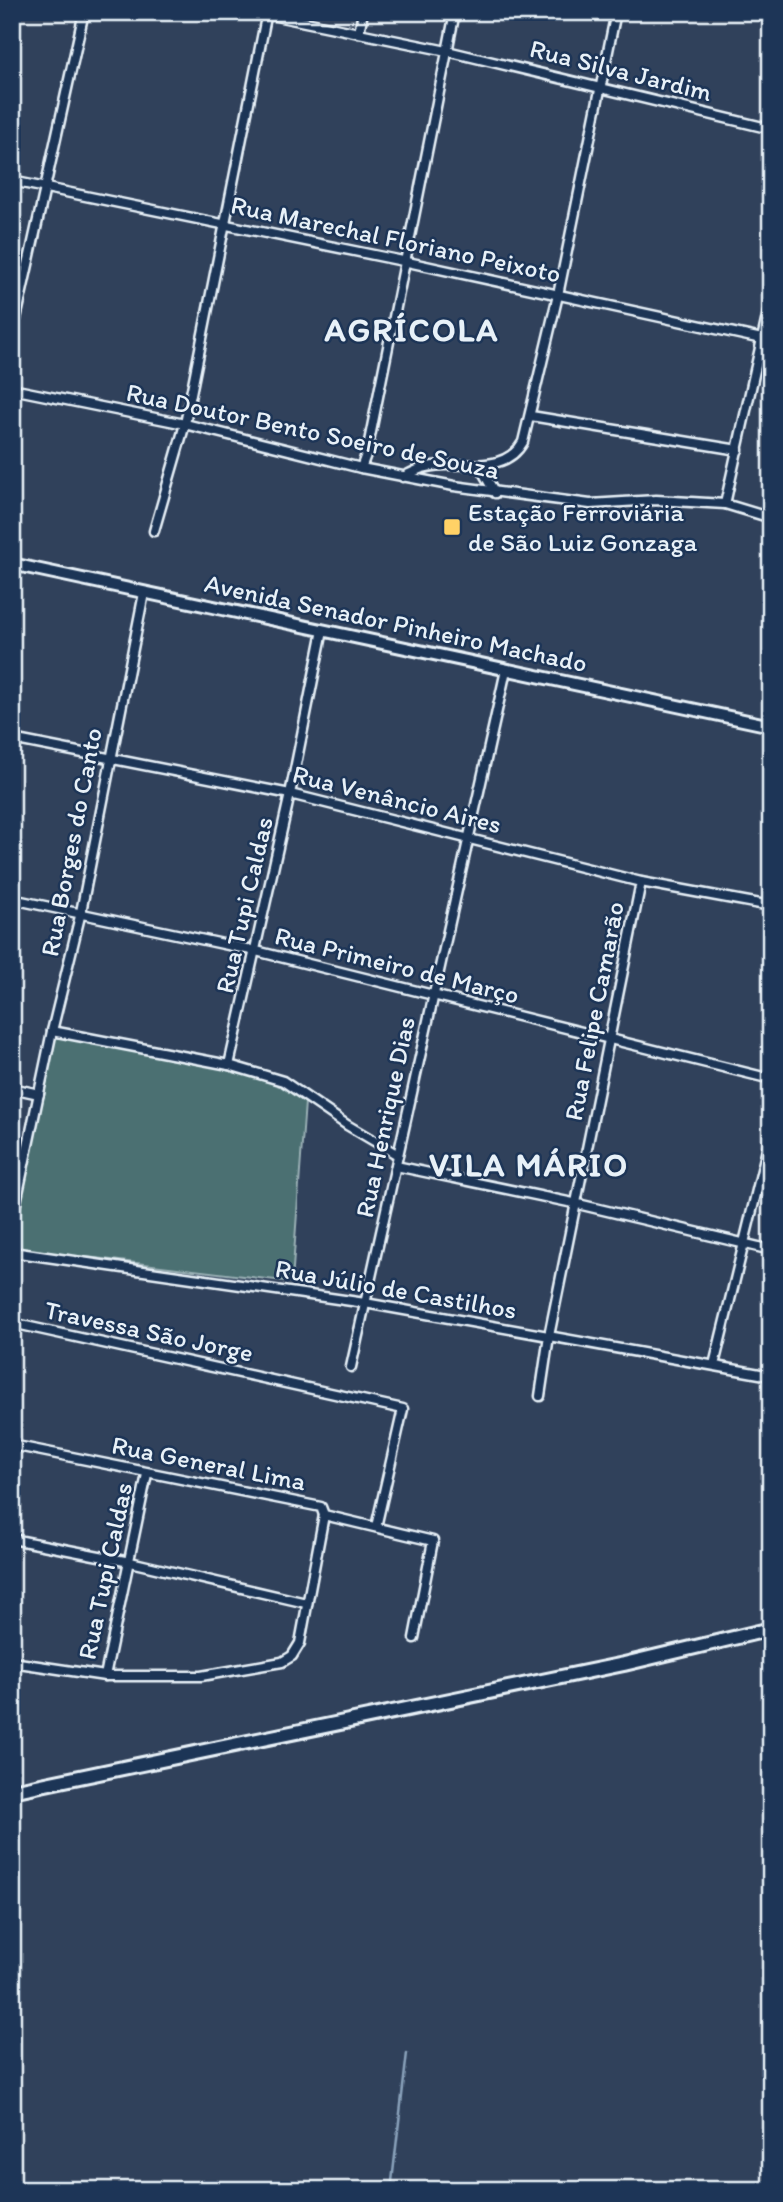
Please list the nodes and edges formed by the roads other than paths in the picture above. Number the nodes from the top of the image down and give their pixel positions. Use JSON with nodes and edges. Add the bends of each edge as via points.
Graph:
{"nodes":[{"id":1,"x":84,"y":12,"type":"edge"},
{"id":2,"x":256,"y":12,"type":"edge"},
{"id":3,"x":363,"y":12,"type":"edge"},
{"id":4,"x":454,"y":12,"type":"edge"},
{"id":5,"x":616,"y":12,"type":"edge"},
{"id":6,"x":267,"y":13,"type":"edge"},
{"id":7,"x":359,"y":33,"type":"junction"},
{"id":8,"x":447,"y":51,"type":"junction"},
{"id":9,"x":601,"y":86,"type":"junction"},
{"id":10,"x":771,"y":129,"type":"edge"},
{"id":11,"x":12,"y":181,"type":"edge"},
{"id":12,"x":47,"y":189,"type":"junction"},
{"id":13,"x":225,"y":224,"type":"junction"},
{"id":14,"x":403,"y":261,"type":"junction"},
{"id":15,"x":558,"y":295,"type":"junction"},
{"id":16,"x":771,"y":299,"type":"edge"},
{"id":17,"x":12,"y":337,"type":"edge"},
{"id":18,"x":766,"y":340,"type":"edge"},
{"id":19,"x":12,"y":389,"type":"edge"},
{"id":20,"x":531,"y":416,"type":"junction"},
{"id":21,"x":185,"y":424,"type":"junction"},
{"id":22,"x":738,"y":450,"type":"junction"},
{"id":23,"x":479,"y":465,"type":"junction"},
{"id":24,"x":361,"y":468,"type":"junction"},
{"id":25,"x":403,"y":477,"type":"junction"},
{"id":26,"x":495,"y":493,"type":"junction"},
{"id":27,"x":725,"y":504,"type":"junction"},
{"id":28,"x":771,"y":518,"type":"edge"},
{"id":29,"x":154,"y":531,"type":"dead end"},
{"id":30,"x":12,"y":564,"type":"edge"},
{"id":31,"x":144,"y":593,"type":"junction"},
{"id":32,"x":323,"y":630,"type":"junction"},
{"id":33,"x":506,"y":670,"type":"junction"},
{"id":34,"x":771,"y":726,"type":"edge"},
{"id":35,"x":12,"y":739,"type":"edge"},
{"id":36,"x":109,"y":759,"type":"junction"},
{"id":37,"x":290,"y":794,"type":"junction"},
{"id":38,"x":469,"y":837,"type":"junction"},
{"id":39,"x":641,"y":882,"type":"junction"},
{"id":40,"x":12,"y":899,"type":"edge"},
{"id":41,"x":771,"y":905,"type":"edge"},
{"id":42,"x":80,"y":912,"type":"junction"},
{"id":43,"x":256,"y":951,"type":"junction"},
{"id":44,"x":433,"y":996,"type":"junction"},
{"id":45,"x":51,"y":1031,"type":"junction"},
{"id":46,"x":610,"y":1040,"type":"junction"},
{"id":47,"x":229,"y":1065,"type":"junction"},
{"id":48,"x":771,"y":1079,"type":"edge"},
{"id":49,"x":12,"y":1088,"type":"edge"},
{"id":50,"x":38,"y":1094,"type":"junction"},
{"id":51,"x":771,"y":1133,"type":"edge"},
{"id":52,"x":398,"y":1155,"type":"junction"},
{"id":53,"x":396,"y":1166,"type":"junction"},
{"id":54,"x":578,"y":1204,"type":"junction"},
{"id":55,"x":12,"y":1222,"type":"edge"},
{"id":56,"x":744,"y":1244,"type":"junction"},
{"id":57,"x":771,"y":1250,"type":"edge"},
{"id":58,"x":12,"y":1252,"type":"edge"},
{"id":59,"x":365,"y":1303,"type":"junction"},
{"id":60,"x":12,"y":1323,"type":"edge"},
{"id":61,"x":549,"y":1336,"type":"junction"},
{"id":62,"x":715,"y":1365,"type":"junction"},
{"id":63,"x":351,"y":1367,"type":"dead end"},
{"id":64,"x":771,"y":1376,"type":"edge"},
{"id":65,"x":540,"y":1396,"type":"dead end"},
{"id":66,"x":12,"y":1445,"type":"edge"},
{"id":67,"x":147,"y":1474,"type":"junction"},
{"id":68,"x":324,"y":1515,"type":"junction"},
{"id":69,"x":376,"y":1527,"type":"junction"},
{"id":70,"x":12,"y":1539,"type":"edge"},
{"id":71,"x":130,"y":1562,"type":"junction"},
{"id":72,"x":306,"y":1603,"type":"junction"},
{"id":73,"x":771,"y":1629,"type":"edge"},
{"id":74,"x":414,"y":1638,"type":"dead end"},
{"id":75,"x":12,"y":1662,"type":"edge"},
{"id":76,"x":105,"y":1676,"type":"junction"},
{"id":77,"x":12,"y":1791,"type":"edge"}],
"edges":[{"from":1,"to":12,"type":"street"},
{"from":2,"to":6,"type":"street","name":"Rua Silva Jardim"},
{"from":3,"to":7,"type":"street"},
{"from":4,"to":8,"type":"street"},
{"from":5,"to":9,"type":"street"},
{"from":6,"to":7,"type":"street","name":"Rua Silva Jardim"},
{"from":6,"to":13,"type":"street"},
{"from":7,"to":8,"type":"street","name":"Rua Silva Jardim"},
{"from":8,"to":9,"type":"street","name":"Rua Silva Jardim"},
{"from":8,"to":14,"type":"street"},
{"from":9,"to":10,"type":"street","name":"Rua Silva Jardim"},
{"from":9,"to":15,"type":"street"},
{"from":11,"to":12,"type":"street","name":"Rua Marechal Floriano Peixoto"},
{"from":12,"to":13,"type":"street","name":"Rua Marechal Floriano Peixoto"},
{"from":12,"to":17,"type":"street"},
{"from":13,"to":14,"type":"street","name":"Rua Marechal Floriano Peixoto"},
{"from":13,"to":21,"type":"street"},
{"from":14,"to":15,"type":"street","name":"Rua Marechal Floriano Peixoto"},
{"from":14,"to":24,"type":"street"},
{"from":15,"to":18,"type":"street","name":"Rua Marechal Floriano Peixoto"},
{"from":15,"to":20,"type":"street"},
{"from":16,"to":18,"type":"street"},
{"from":18,"to":22,"type":"street"},
{"from":19,"to":21,"type":"street","name":"Rua Doutor Bento Soeiro de Souza"},
{"from":20,"to":22,"type":"street"},
{"from":20,"to":23,"type":"street","via":[[513,456]]},
{"from":21,"to":24,"type":"street","name":"Rua Doutor Bento Soeiro de Souza"},
{"from":21,"to":29,"type":"street"},
{"from":22,"to":27,"type":"street"},
{"from":23,"to":25,"type":"street","via":[[423,468]]},
{"from":23,"to":26,"type":"street"},
{"from":24,"to":25,"type":"street","name":"Rua Doutor Bento Soeiro de Souza"},
{"from":25,"to":26,"type":"street","name":"Rua Doutor Bento Soeiro de Souza"},
{"from":26,"to":27,"type":"street","name":"Rua Doutor Bento Soeiro de Souza","via":[[590,504],[656,500]]},
{"from":27,"to":28,"type":"street","name":"Rua Doutor Bento Soeiro de Souza"},
{"from":30,"to":31,"type":"main road","name":"Avenida Senador Pinheiro Machado"},
{"from":31,"to":32,"type":"main road","name":"Avenida Senador Pinheiro Machado"},
{"from":31,"to":36,"type":"street","name":"Rua Borges do Canto"},
{"from":32,"to":33,"type":"main road","name":"Avenida Senador Pinheiro Machado"},
{"from":32,"to":37,"type":"street","name":"Rua Tupi Caldas"},
{"from":33,"to":34,"type":"main road","name":"Avenida Senador Pinheiro Machado"},
{"from":33,"to":38,"type":"street","name":"Rua Henrique Dias"},
{"from":35,"to":36,"type":"street","name":"Rua Venâncio Aires"},
{"from":36,"to":37,"type":"street","name":"Rua Venâncio Aires"},
{"from":36,"to":42,"type":"street","name":"Rua Borges do Canto"},
{"from":37,"to":38,"type":"street","name":"Rua Venâncio Aires"},
{"from":37,"to":43,"type":"street","name":"Rua Tupi Caldas"},
{"from":38,"to":39,"type":"street","name":"Rua Venâncio Aires"},
{"from":38,"to":44,"type":"street","name":"Rua Henrique Dias"},
{"from":39,"to":41,"type":"street","name":"Rua Venâncio Aires"},
{"from":39,"to":46,"type":"street","name":"Rua Felipe Camarão"},
{"from":40,"to":42,"type":"street","name":"Rua Primeiro de Março"},
{"from":42,"to":43,"type":"street","name":"Rua Primeiro de Março"},
{"from":42,"to":45,"type":"street","name":"Rua Borges do Canto"},
{"from":43,"to":44,"type":"street","name":"Rua Primeiro de Março"},
{"from":43,"to":47,"type":"street","name":"Rua Tupi Caldas"},
{"from":44,"to":46,"type":"street","name":"Rua Primeiro de Março"},
{"from":44,"to":52,"type":"street","name":"Rua Henrique Dias"},
{"from":45,"to":47,"type":"street"},
{"from":45,"to":50,"type":"street","name":"Rua Borges do Canto"},
{"from":46,"to":48,"type":"street","name":"Rua Primeiro de Março"},
{"from":46,"to":54,"type":"street","name":"Rua Felipe Camarão"},
{"from":47,"to":52,"type":"street","via":[[283,1081]]},
{"from":49,"to":50,"type":"street"},
{"from":50,"to":55,"type":"street","name":"Rua Borges do Canto"},
{"from":51,"to":56,"type":"street"},
{"from":52,"to":53,"type":"street","name":"Rua Henrique Dias"},
{"from":53,"to":54,"type":"street"},
{"from":53,"to":59,"type":"street","name":"Rua Henrique Dias"},
{"from":54,"to":56,"type":"street"},
{"from":54,"to":61,"type":"street","name":"Rua Felipe Camarão"},
{"from":56,"to":57,"type":"street"},
{"from":56,"to":62,"type":"street"},
{"from":58,"to":59,"type":"street","name":"Rua Júlio de Castilhos"},
{"from":59,"to":61,"type":"street","name":"Rua Júlio de Castilhos"},
{"from":59,"to":63,"type":"street","name":"Rua Henrique Dias"},
{"from":60,"to":69,"type":"street","name":"Travessa São Jorge","via":[[403,1409]]},
{"from":61,"to":62,"type":"street","name":"Rua Júlio de Castilhos"},
{"from":61,"to":65,"type":"street","name":"Rua Felipe Camarão"},
{"from":62,"to":64,"type":"street","name":"Rua Júlio de Castilhos"},
{"from":66,"to":67,"type":"street","name":"Rua General Lima"},
{"from":67,"to":68,"type":"street","name":"Rua General Lima","via":[[321,1507]]},
{"from":67,"to":71,"type":"street","name":"Rua Tupi Caldas"},
{"from":68,"to":69,"type":"street","name":"Rua General Lima"},
{"from":68,"to":72,"type":"street"},
{"from":69,"to":74,"type":"street","name":"Rua General Lima","via":[[433,1541]]},
{"from":70,"to":71,"type":"street"},
{"from":71,"to":72,"type":"street"},
{"from":71,"to":76,"type":"street","name":"Rua Tupi Caldas"},
{"from":72,"to":76,"type":"street","via":[[300,1643],[282,1662],[201,1675]]},
{"from":73,"to":77,"type":"highway","via":[[587,1672]]},
{"from":75,"to":76,"type":"street"}]}
